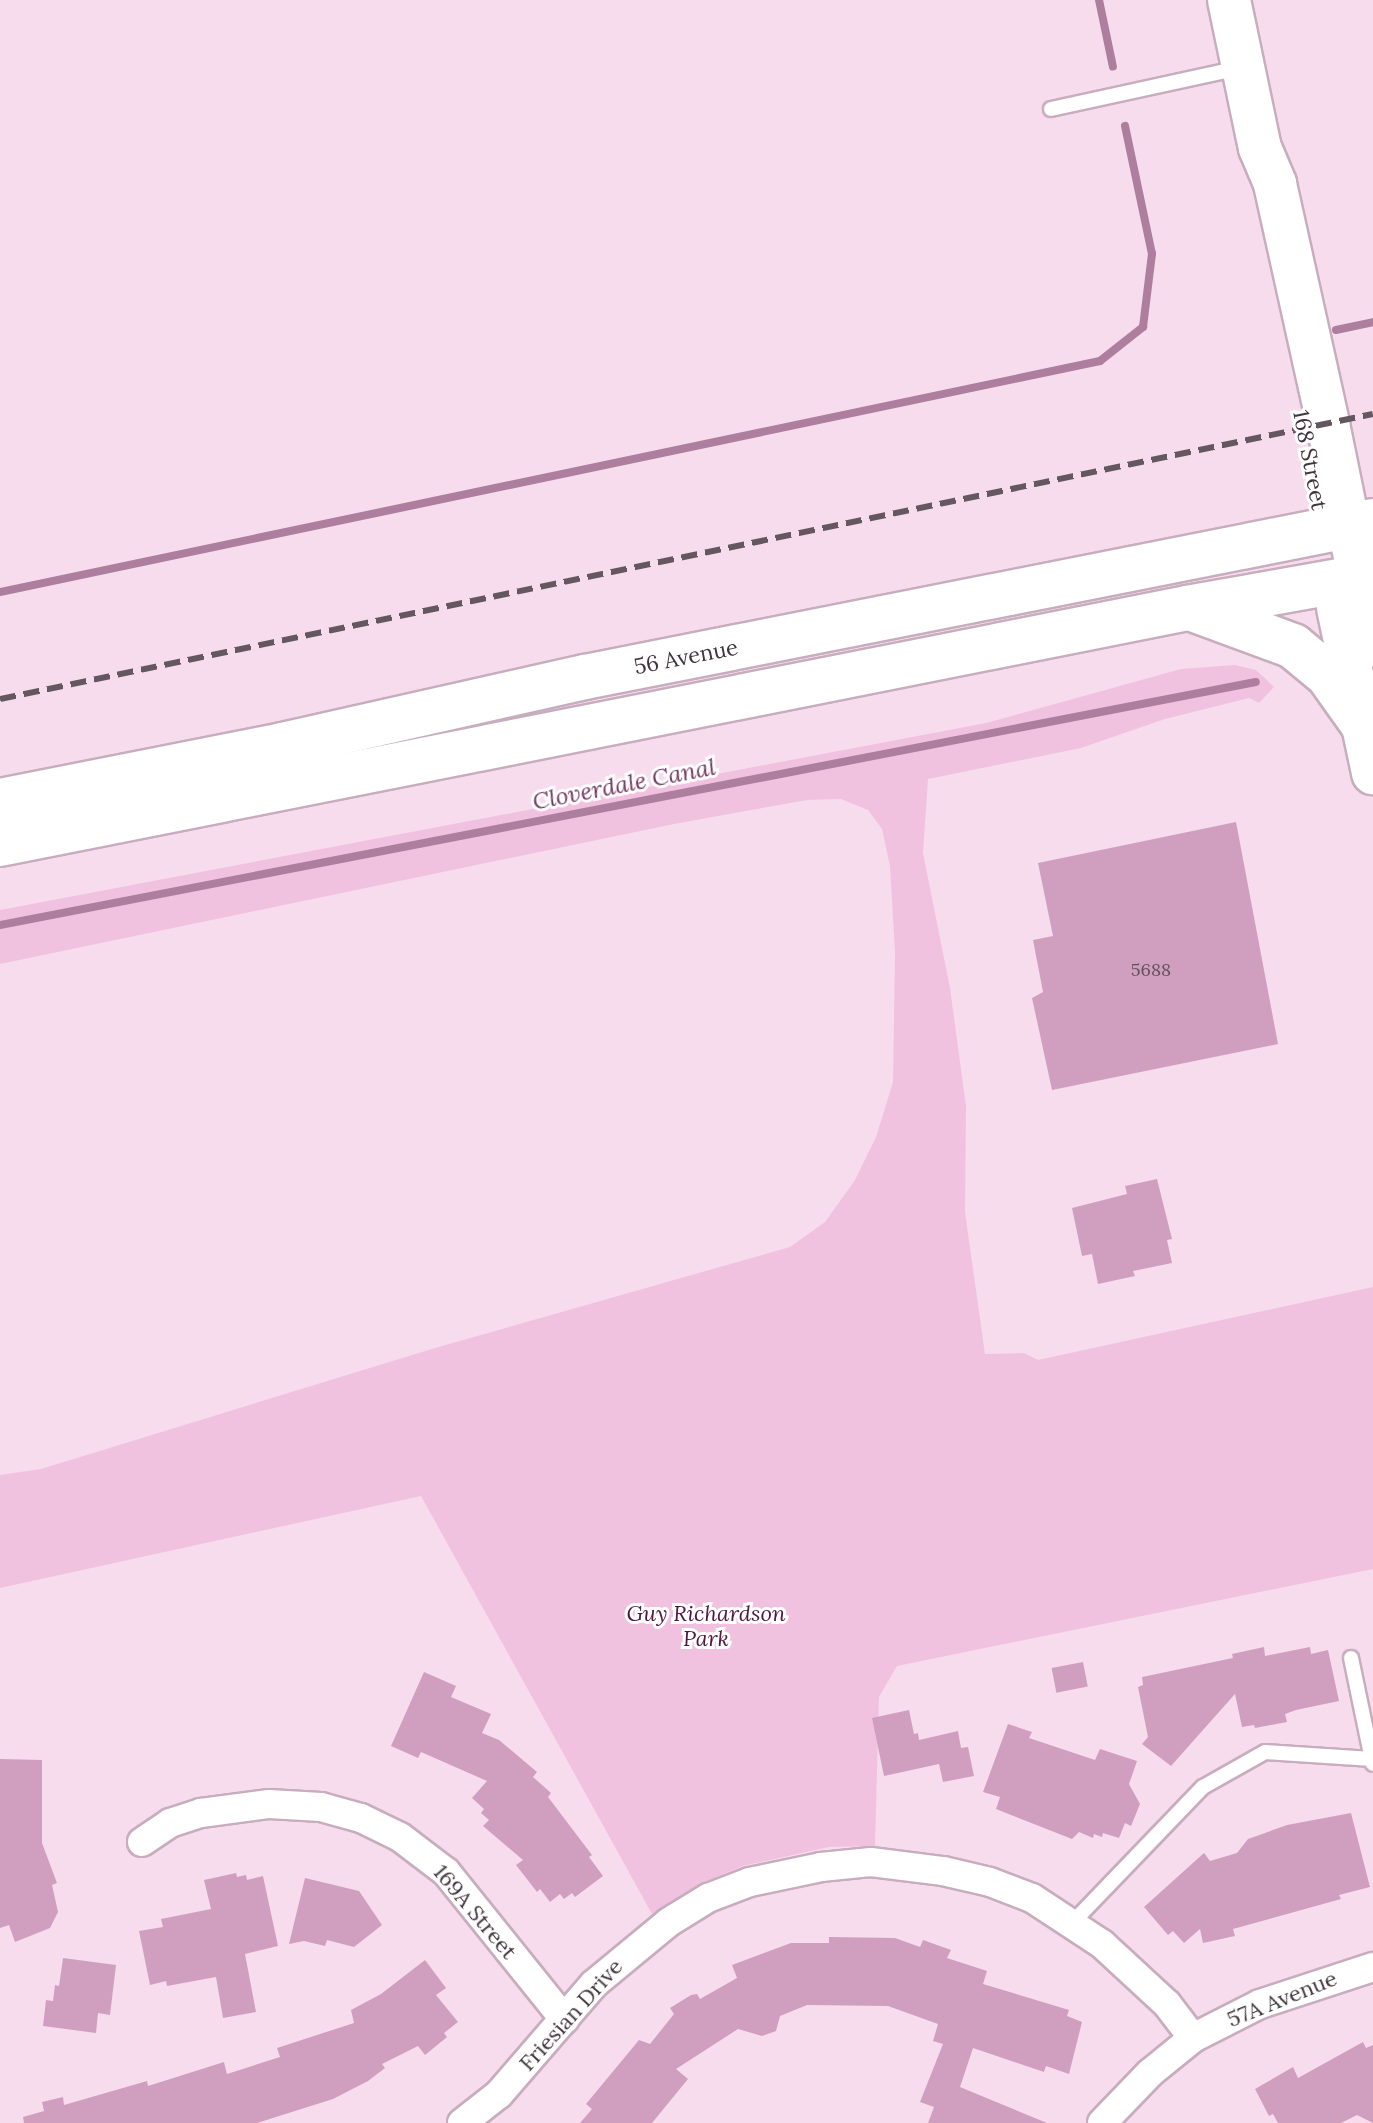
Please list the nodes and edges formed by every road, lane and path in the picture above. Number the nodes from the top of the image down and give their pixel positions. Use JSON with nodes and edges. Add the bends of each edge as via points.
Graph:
{"nodes":[{"id":1,"x":1229,"y":0,"type":"edge"},
{"id":2,"x":1243,"y":67,"type":"junction"},
{"id":3,"x":1051,"y":109,"type":"dead end"},
{"id":4,"x":1348,"y":526,"type":"edge"},
{"id":5,"x":1355,"y":578,"type":"edge"},
{"id":6,"x":1187,"y":608,"type":"junction"},
{"id":7,"x":1373,"y":645,"type":"edge"},
{"id":8,"x":1362,"y":723,"type":"junction"},
{"id":9,"x":1373,"y":773,"type":"edge"},
{"id":10,"x":0,"y":801,"type":"edge"},
{"id":11,"x":0,"y":844,"type":"edge"},
{"id":12,"x":1351,"y":1658,"type":"dead end"},
{"id":13,"x":1372,"y":1762,"type":"edge"},
{"id":14,"x":142,"y":1842,"type":"dead end"},
{"id":15,"x":1073,"y":1922,"type":"junction"},
{"id":16,"x":1373,"y":1967,"type":"edge"},
{"id":17,"x":564,"y":2019,"type":"junction"},
{"id":18,"x":1193,"y":2038,"type":"junction"},
{"id":19,"x":462,"y":2123,"type":"edge"},
{"id":20,"x":1102,"y":2123,"type":"edge"}],
"edges":[{"from":1,"to":2,"type":"main road","name":"168 Street"},
{"from":2,"to":3,"type":"lane"},
{"from":2,"to":4,"type":"main road","name":"168 Street","via":[[1260,148],[1275,184]]},
{"from":4,"to":5,"type":"main road","name":"168 Street"},
{"from":4,"to":10,"type":"highway","name":"56 Avenue","via":[[585,677]]},
{"from":5,"to":6,"type":"highway"},
{"from":5,"to":7,"type":"main road","name":"168 Street"},
{"from":5,"to":8,"type":"main road","name":"168 Street"},
{"from":6,"to":8,"type":"highway","via":[[1293,646],[1328,675]]},
{"from":6,"to":11,"type":"highway"},
{"from":8,"to":9,"type":"main road","name":"168 Street"},
{"from":12,"to":13,"type":"lane"},
{"from":13,"to":15,"type":"lane","via":[[1265,1752],[1203,1787]]},
{"from":14,"to":17,"type":"street","name":"169A Street","via":[[170,1823],[201,1813],[269,1804],[321,1807],[361,1818],[400,1837],[446,1872]]},
{"from":15,"to":17,"type":"street","name":"Friesian Drive","via":[[1032,1898],[943,1871],[871,1862],[780,1875],[708,1898],[669,1922],[594,1984]]},
{"from":15,"to":18,"type":"street","name":"Friesian Drive","via":[[1167,2004]]},
{"from":16,"to":18,"type":"street","name":"57A Avenue","via":[[1260,2004]]},
{"from":17,"to":19,"type":"street","name":"Friesian Drive","via":[[499,2094]]},
{"from":18,"to":20,"type":"street","name":"57A Avenue"}]}
